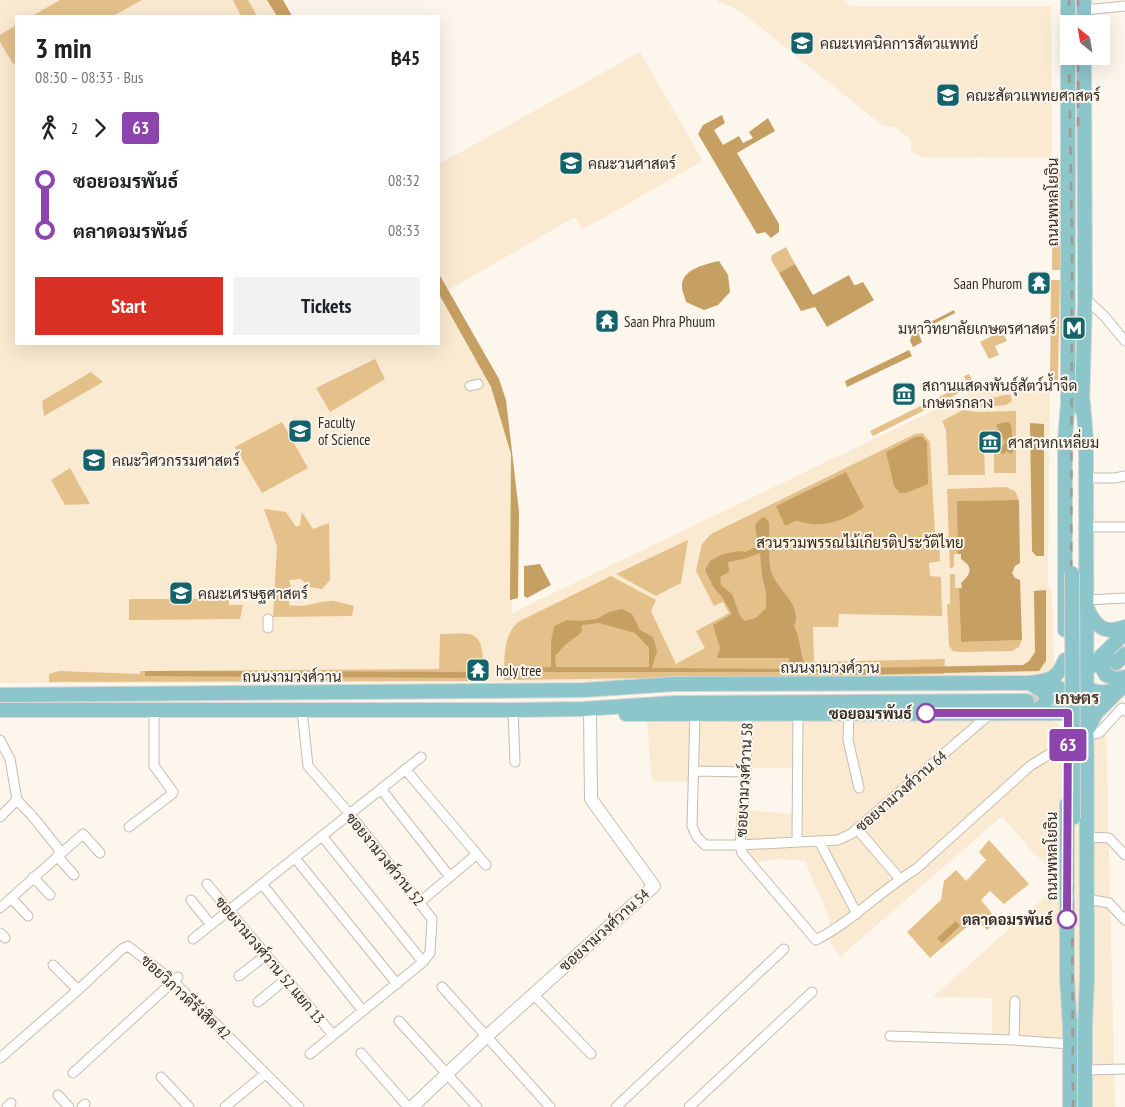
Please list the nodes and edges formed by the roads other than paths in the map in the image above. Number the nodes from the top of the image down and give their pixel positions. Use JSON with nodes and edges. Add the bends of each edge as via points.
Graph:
{"nodes":[{"id":1,"x":1068,"y":0,"type":"edge"},
{"id":2,"x":1125,"y":6,"type":"edge"},
{"id":3,"x":1084,"y":11,"type":"edge"},
{"id":4,"x":1084,"y":65,"type":"edge"},
{"id":5,"x":1085,"y":298,"type":"junction"},
{"id":6,"x":1125,"y":341,"type":"edge"},
{"id":7,"x":1083,"y":403,"type":"junction"},
{"id":8,"x":1068,"y":404,"type":"junction"},
{"id":9,"x":1125,"y":476,"type":"edge"},
{"id":10,"x":1086,"y":478,"type":"junction"},
{"id":11,"x":1086,"y":527,"type":"junction"},
{"id":12,"x":1125,"y":527,"type":"edge"},
{"id":13,"x":1076,"y":573,"type":"junction"},
{"id":14,"x":1125,"y":598,"type":"edge"},
{"id":15,"x":1086,"y":604,"type":"junction"},
{"id":16,"x":1065,"y":608,"type":"junction"},
{"id":17,"x":1125,"y":627,"type":"edge"},
{"id":18,"x":1125,"y":633,"type":"edge"},
{"id":19,"x":1108,"y":649,"type":"junction"},
{"id":20,"x":1066,"y":664,"type":"junction"},
{"id":21,"x":1087,"y":668,"type":"junction"},
{"id":22,"x":1123,"y":671,"type":"edge"},
{"id":23,"x":1046,"y":682,"type":"junction"},
{"id":24,"x":1083,"y":686,"type":"junction"},
{"id":25,"x":0,"y":695,"type":"edge"},
{"id":26,"x":1028,"y":697,"type":"junction"},
{"id":27,"x":1111,"y":697,"type":"junction"},
{"id":28,"x":1074,"y":709,"type":"junction"},
{"id":29,"x":0,"y":710,"type":"edge"},
{"id":30,"x":302,"y":710,"type":"junction"},
{"id":31,"x":513,"y":710,"type":"junction"},
{"id":32,"x":587,"y":710,"type":"junction"},
{"id":33,"x":154,"y":711,"type":"junction"},
{"id":34,"x":1125,"y":711,"type":"edge"},
{"id":35,"x":848,"y":713,"type":"junction"},
{"id":36,"x":991,"y":713,"type":"junction"},
{"id":37,"x":695,"y":714,"type":"junction"},
{"id":38,"x":748,"y":714,"type":"junction"},
{"id":39,"x":798,"y":714,"type":"junction"},
{"id":40,"x":1087,"y":733,"type":"junction"},
{"id":41,"x":0,"y":740,"type":"edge"},
{"id":42,"x":1068,"y":741,"type":"junction"},
{"id":43,"x":421,"y":757,"type":"dead end"},
{"id":44,"x":515,"y":762,"type":"dead end"},
{"id":45,"x":1068,"y":766,"type":"junction"},
{"id":46,"x":1087,"y":766,"type":"junction"},
{"id":47,"x":406,"y":769,"type":"junction"},
{"id":48,"x":694,"y":771,"type":"junction"},
{"id":49,"x":746,"y":772,"type":"junction"},
{"id":50,"x":859,"y":788,"type":"dead end"},
{"id":51,"x":380,"y":789,"type":"junction"},
{"id":52,"x":17,"y":800,"type":"junction"},
{"id":53,"x":349,"y":814,"type":"junction"},
{"id":54,"x":0,"y":816,"type":"edge"},
{"id":55,"x":1077,"y":818,"type":"junction"},
{"id":56,"x":129,"y":828,"type":"dead end"},
{"id":57,"x":857,"y":829,"type":"junction"},
{"id":58,"x":322,"y":836,"type":"junction"},
{"id":59,"x":1087,"y":837,"type":"junction"},
{"id":60,"x":818,"y":841,"type":"junction"},
{"id":61,"x":798,"y":842,"type":"junction"},
{"id":62,"x":740,"y":845,"type":"junction"},
{"id":63,"x":100,"y":853,"type":"dead end"},
{"id":64,"x":59,"y":854,"type":"junction"},
{"id":65,"x":477,"y":854,"type":"junction"},
{"id":66,"x":1125,"y":855,"type":"edge"},
{"id":67,"x":295,"y":858,"type":"junction"},
{"id":68,"x":486,"y":865,"type":"dead end"},
{"id":69,"x":74,"y":874,"type":"dead end"},
{"id":70,"x":33,"y":877,"type":"junction"},
{"id":71,"x":450,"y":877,"type":"junction"},
{"id":72,"x":900,"y":879,"type":"junction"},
{"id":73,"x":208,"y":884,"type":"dead end"},
{"id":74,"x":262,"y":884,"type":"junction"},
{"id":75,"x":50,"y":895,"type":"dead end"},
{"id":76,"x":11,"y":898,"type":"junction"},
{"id":77,"x":1087,"y":899,"type":"junction"},
{"id":78,"x":191,"y":900,"type":"dead end"},
{"id":79,"x":420,"y":902,"type":"junction"},
{"id":80,"x":0,"y":908,"type":"edge"},
{"id":81,"x":229,"y":911,"type":"junction"},
{"id":82,"x":857,"y":914,"type":"junction"},
{"id":83,"x":28,"y":916,"type":"dead end"},
{"id":84,"x":1125,"y":920,"type":"edge"},
{"id":85,"x":211,"y":925,"type":"junction"},
{"id":86,"x":193,"y":939,"type":"dead end"},
{"id":87,"x":784,"y":949,"type":"dead end"},
{"id":88,"x":266,"y":954,"type":"junction"},
{"id":89,"x":423,"y":962,"type":"junction"},
{"id":90,"x":53,"y":966,"type":"dead end"},
{"id":91,"x":239,"y":976,"type":"dead end"},
{"id":92,"x":175,"y":979,"type":"junction"},
{"id":93,"x":286,"y":979,"type":"junction"},
{"id":94,"x":397,"y":984,"type":"junction"},
{"id":95,"x":442,"y":987,"type":"dead end"},
{"id":96,"x":78,"y":990,"type":"junction"},
{"id":97,"x":812,"y":992,"type":"dead end"},
{"id":98,"x":534,"y":994,"type":"junction"},
{"id":99,"x":1015,"y":1001,"type":"dead end"},
{"id":100,"x":258,"y":1002,"type":"dead end"},
{"id":101,"x":363,"y":1011,"type":"junction"},
{"id":102,"x":399,"y":1021,"type":"dead end"},
{"id":103,"x":1070,"y":1028,"type":"junction"},
{"id":104,"x":1084,"y":1028,"type":"junction"},
{"id":105,"x":333,"y":1035,"type":"junction"},
{"id":106,"x":486,"y":1036,"type":"junction"},
{"id":107,"x":890,"y":1036,"type":"dead end"},
{"id":108,"x":1014,"y":1040,"type":"junction"},
{"id":109,"x":1070,"y":1044,"type":"junction"},
{"id":110,"x":361,"y":1053,"type":"dead end"},
{"id":111,"x":310,"y":1054,"type":"dead end"},
{"id":112,"x":590,"y":1054,"type":"dead end"},
{"id":113,"x":0,"y":1058,"type":"edge"},
{"id":114,"x":1125,"y":1069,"type":"edge"},
{"id":115,"x":1085,"y":1070,"type":"junction"},
{"id":116,"x":73,"y":1073,"type":"dead end"},
{"id":117,"x":265,"y":1074,"type":"junction"},
{"id":118,"x":448,"y":1074,"type":"junction"},
{"id":119,"x":161,"y":1077,"type":"dead end"},
{"id":120,"x":58,"y":1096,"type":"dead end"},
{"id":121,"x":69,"y":1107,"type":"edge"},
{"id":122,"x":189,"y":1107,"type":"edge"},
{"id":123,"x":225,"y":1107,"type":"edge"},
{"id":124,"x":299,"y":1107,"type":"edge"},
{"id":125,"x":408,"y":1107,"type":"edge"},
{"id":126,"x":412,"y":1107,"type":"edge"},
{"id":127,"x":477,"y":1107,"type":"edge"},
{"id":128,"x":550,"y":1107,"type":"edge"},
{"id":129,"x":616,"y":1107,"type":"edge"},
{"id":130,"x":689,"y":1107,"type":"edge"},
{"id":131,"x":1070,"y":1107,"type":"edge"},
{"id":132,"x":1085,"y":1107,"type":"edge"}],
"edges":[{"from":1,"to":8,"type":"main road","name":"ถนนพหลโยธิน"},
{"from":2,"to":3,"type":"street"},
{"from":4,"to":5,"type":"main road","name":"ถนนพหลโยธิน"},
{"from":5,"to":6,"type":"street"},
{"from":5,"to":7,"type":"main road","name":"ถนนพหลโยธิน"},
{"from":7,"to":10,"type":"main road","name":"ถนนพหลโยธิน"},
{"from":7,"to":13,"type":"main road","name":"ถนนพหลโยธิน"},
{"from":8,"to":13,"type":"main road","name":"ถนนพหลโยธิน"},
{"from":8,"to":16,"type":"main road","name":"ถนนพหลโยธิน"},
{"from":9,"to":10,"type":"street"},
{"from":10,"to":11,"type":"main road","name":"ถนนพหลโยธิน"},
{"from":11,"to":12,"type":"street"},
{"from":11,"to":15,"type":"main road","name":"ถนนพหลโยธิน"},
{"from":13,"to":55,"type":"main road","name":"ถนนพหลโยธิน","bridge":true},
{"from":14,"to":15,"type":"street"},
{"from":15,"to":16,"type":"main road","via":[[1083,618],[1074,622],[1069,619]]},
{"from":15,"to":17,"type":"main road","via":[[1093,621],[1100,627],[1114,630]]},
{"from":15,"to":21,"type":"main road","name":"ถนนพหลโยธิน"},
{"from":16,"to":20,"type":"main road","name":"ถนนพหลโยธิน"},
{"from":18,"to":19,"type":"main road"},
{"from":19,"to":21,"type":"main road"},
{"from":19,"to":22,"type":"main road","via":[[1102,668],[1106,675],[1117,679]]},
{"from":20,"to":23,"type":"main road"},
{"from":20,"to":24,"type":"main road"},
{"from":20,"to":28,"type":"main road","name":"ถนนพหลโยธิน"},
{"from":21,"to":24,"type":"main road","name":"ถนนพหลโยธิน"},
{"from":22,"to":24,"type":"main road","via":[[1113,691],[1105,693]]},
{"from":22,"to":27,"type":"main road"},
{"from":23,"to":26,"type":"main road","name":"ถนนงามวงศ์วาน"},
{"from":23,"to":28,"type":"main road","via":[[1058,688]]},
{"from":24,"to":28,"type":"main road","name":"ถนนพหลโยธิน"},
{"from":25,"to":26,"type":"main road","name":"ถนนงามวงศ์วาน","via":[[584,690],[637,695]]},
{"from":26,"to":28,"type":"main road","name":"ถนนงามวงศ์วาน"},
{"from":26,"to":32,"type":"main road","name":"ถนนงามวงศ์วาน","via":[[674,703]]},
{"from":26,"to":36,"type":"main road","name":"ถนนงามวงศ์วาน"},
{"from":27,"to":28,"type":"main road"},
{"from":27,"to":40,"type":"main road","via":[[1096,712]]},
{"from":28,"to":40,"type":"main road"},
{"from":28,"to":42,"type":"main road","name":"ถนนพหลโยธิน"},
{"from":29,"to":33,"type":"main road","name":"ถนนงามวงศ์วาน"},
{"from":30,"to":31,"type":"main road","name":"ถนนงามวงศ์วาน"},
{"from":30,"to":33,"type":"main road","name":"ถนนงามวงศ์วาน"},
{"from":30,"to":53,"type":"street","name":"ซอยงามวงศ์วาน 52","via":[[308,766]]},
{"from":31,"to":32,"type":"main road","name":"ถนนงามวงศ์วาน"},
{"from":31,"to":44,"type":"street"},
{"from":32,"to":37,"type":"main road","name":"ถนนงามวงศ์วาน"},
{"from":32,"to":98,"type":"street","name":"ซอยงามวงศ์วาน 54","via":[[591,799],[654,886]]},
{"from":33,"to":56,"type":"street","via":[[154,766],[172,794]]},
{"from":34,"to":40,"type":"street","via":[[1122,708],[1099,733]]},
{"from":35,"to":36,"type":"main road","name":"ถนนงามวงศ์วาน"},
{"from":35,"to":39,"type":"main road","name":"ถนนงามวงศ์วาน"},
{"from":35,"to":50,"type":"street","via":[[848,740]]},
{"from":36,"to":57,"type":"street","name":"ซอยงามวงศ์วาน 64"},
{"from":37,"to":38,"type":"main road","name":"ถนนงามวงศ์วาน"},
{"from":37,"to":48,"type":"street","name":"ซอยงามวงศ์วาน 64"},
{"from":38,"to":39,"type":"main road","name":"ถนนงามวงศ์วาน"},
{"from":38,"to":49,"type":"street","name":"ซอยงามวงศ์วาน 58"},
{"from":39,"to":61,"type":"street"},
{"from":40,"to":46,"type":"main road","name":"ถนนพหลโยธิน"},
{"from":41,"to":52,"type":"street","via":[[10,759]]},
{"from":42,"to":45,"type":"main road","name":"ถนนพหลโยธิน"},
{"from":42,"to":72,"type":"street","via":[[1030,766],[916,869]]},
{"from":43,"to":47,"type":"street"},
{"from":45,"to":46,"type":"main road"},
{"from":45,"to":103,"type":"main road","name":"ถนนพหลโยธิน","via":[[1067,977]]},
{"from":46,"to":59,"type":"main road","name":"ถนนพหลโยธิน"},
{"from":47,"to":51,"type":"street"},
{"from":47,"to":65,"type":"street"},
{"from":48,"to":49,"type":"street"},
{"from":48,"to":62,"type":"street","name":"ซอยงามวงศ์วาน 64","via":[[692,826],[697,837],[706,845]]},
{"from":49,"to":62,"type":"street","name":"ซอยงามวงศ์วาน 58"},
{"from":51,"to":53,"type":"street"},
{"from":51,"to":71,"type":"street"},
{"from":52,"to":54,"type":"street"},
{"from":52,"to":64,"type":"street"},
{"from":53,"to":58,"type":"street"},
{"from":53,"to":79,"type":"street","name":"ซอยงามวงศ์วาน 52"},
{"from":55,"to":103,"type":"main road","name":"ถนนพหลโยธิน"},
{"from":55,"to":104,"type":"main road","name":"ถนนพหลโยธิน"},
{"from":57,"to":60,"type":"street","name":"ซอยงามวงศ์วาน 64","via":[[838,840]]},
{"from":57,"to":72,"type":"street"},
{"from":58,"to":67,"type":"street"},
{"from":58,"to":89,"type":"street"},
{"from":59,"to":66,"type":"street","via":[[1109,838]]},
{"from":59,"to":77,"type":"main road","name":"ถนนพหลโยธิน"},
{"from":60,"to":61,"type":"street","name":"ซอยงามวงศ์วาน 64"},
{"from":60,"to":82,"type":"street"},
{"from":61,"to":62,"type":"street","name":"ซอยงามวงศ์วาน 64"},
{"from":62,"to":82,"type":"street","name":"ซอยงามวงศ์วาน 58","via":[[742,853],[816,940]]},
{"from":63,"to":64,"type":"street","via":[[83,834]]},
{"from":64,"to":69,"type":"street"},
{"from":64,"to":70,"type":"street"},
{"from":65,"to":68,"type":"street"},
{"from":65,"to":71,"type":"street"},
{"from":67,"to":74,"type":"street"},
{"from":67,"to":94,"type":"street"},
{"from":70,"to":75,"type":"street"},
{"from":70,"to":76,"type":"street"},
{"from":71,"to":79,"type":"street"},
{"from":72,"to":82,"type":"street"},
{"from":73,"to":81,"type":"street","name":"ซอยงามวงศ์วาน 52 แยก 13"},
{"from":74,"to":81,"type":"street"},
{"from":74,"to":101,"type":"street"},
{"from":76,"to":80,"type":"street"},
{"from":76,"to":83,"type":"street"},
{"from":77,"to":84,"type":"street","via":[[1109,903]]},
{"from":77,"to":104,"type":"main road","name":"ถนนพหลโยธิน"},
{"from":78,"to":85,"type":"street"},
{"from":79,"to":89,"type":"street","name":"ซอยงามวงศ์วาน 52","via":[[432,919],[430,953]]},
{"from":81,"to":85,"type":"street"},
{"from":81,"to":88,"type":"street","name":"ซอยงามวงศ์วาน 52 แยก 13"},
{"from":85,"to":86,"type":"street"},
{"from":87,"to":129,"type":"street"},
{"from":88,"to":91,"type":"street"},
{"from":88,"to":93,"type":"street","name":"ซอยงามวงศ์วาน 52 แยก 13"},
{"from":89,"to":94,"type":"street"},
{"from":90,"to":96,"type":"street"},
{"from":92,"to":96,"type":"street","name":"ซอยวิภาวดีรังสิต 42","via":[[128,946]]},
{"from":92,"to":116,"type":"street"},
{"from":92,"to":117,"type":"street","name":"ซอยวิภาวดีรังสิต 42"},
{"from":93,"to":100,"type":"street"},
{"from":93,"to":105,"type":"street","name":"ซอยงามวงศ์วาน 52 แยก 13"},
{"from":94,"to":101,"type":"street"},
{"from":95,"to":106,"type":"street"},
{"from":96,"to":113,"type":"street","name":"ซอยวิภาวดีรังสิต 42"},
{"from":97,"to":130,"type":"street"},
{"from":98,"to":106,"type":"street","name":"ซอยงามวงศ์วาน 54"},
{"from":98,"to":112,"type":"street"},
{"from":99,"to":108,"type":"street"},
{"from":101,"to":105,"type":"street"},
{"from":102,"to":118,"type":"street"},
{"from":103,"to":109,"type":"main road","name":"ถนนพหลโยธิน"},
{"from":104,"to":115,"type":"main road","name":"ถนนพหลโยธิน"},
{"from":105,"to":111,"type":"street"},
{"from":106,"to":118,"type":"street","name":"ซอยงามวงศ์วาน 54"},
{"from":106,"to":128,"type":"street"},
{"from":107,"to":108,"type":"street"},
{"from":108,"to":109,"type":"street"},
{"from":109,"to":131,"type":"main road","name":"ถนนพหลโยธิน"},
{"from":110,"to":125,"type":"street"},
{"from":114,"to":115,"type":"street"},
{"from":115,"to":132,"type":"main road","name":"ถนนพหลโยธิน"},
{"from":117,"to":123,"type":"street"},
{"from":117,"to":124,"type":"street","name":"ซอยวิภาวดีรังสิต 42"},
{"from":118,"to":126,"type":"street","name":"ซอยงามวงศ์วาน 54"},
{"from":118,"to":127,"type":"street"},
{"from":119,"to":122,"type":"street"},
{"from":120,"to":121,"type":"street"}]}
